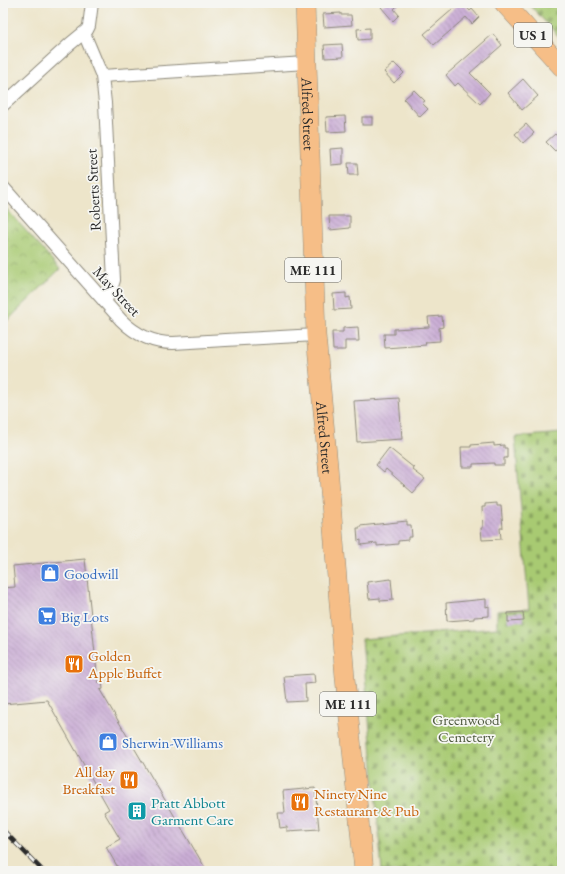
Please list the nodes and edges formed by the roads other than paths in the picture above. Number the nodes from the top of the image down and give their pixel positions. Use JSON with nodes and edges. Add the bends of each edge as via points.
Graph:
{"nodes":[{"id":1,"x":92,"y":3,"type":"edge"},
{"id":2,"x":305,"y":3,"type":"edge"},
{"id":3,"x":504,"y":3,"type":"edge"},
{"id":4,"x":84,"y":33,"type":"junction"},
{"id":5,"x":306,"y":64,"type":"junction"},
{"id":6,"x":562,"y":67,"type":"edge"},
{"id":7,"x":102,"y":76,"type":"junction"},
{"id":8,"x":3,"y":105,"type":"edge"},
{"id":9,"x":3,"y":187,"type":"edge"},
{"id":10,"x":105,"y":302,"type":"junction"},
{"id":11,"x":316,"y":335,"type":"junction"},
{"id":12,"x":364,"y":871,"type":"edge"}],
"edges":[{"from":1,"to":4,"type":"street","via":[[90,26]]},
{"from":2,"to":5,"type":"main road","name":"Alfred Street","number":"ME 111"},
{"from":3,"to":6,"type":"main road","number":"US 1"},
{"from":4,"to":7,"type":"street","name":"Roberts Street"},
{"from":4,"to":8,"type":"street"},
{"from":5,"to":7,"type":"street"},
{"from":5,"to":11,"type":"main road","name":"Alfred Street","number":"ME 111"},
{"from":7,"to":10,"type":"street","name":"Roberts Street","via":[[114,280]]},
{"from":9,"to":10,"type":"street","name":"May Street"},
{"from":10,"to":11,"type":"street","name":"May Street","via":[[132,330],[146,338],[162,342]]},
{"from":11,"to":12,"type":"main road","name":"Alfred Street","number":"ME 111"}]}
